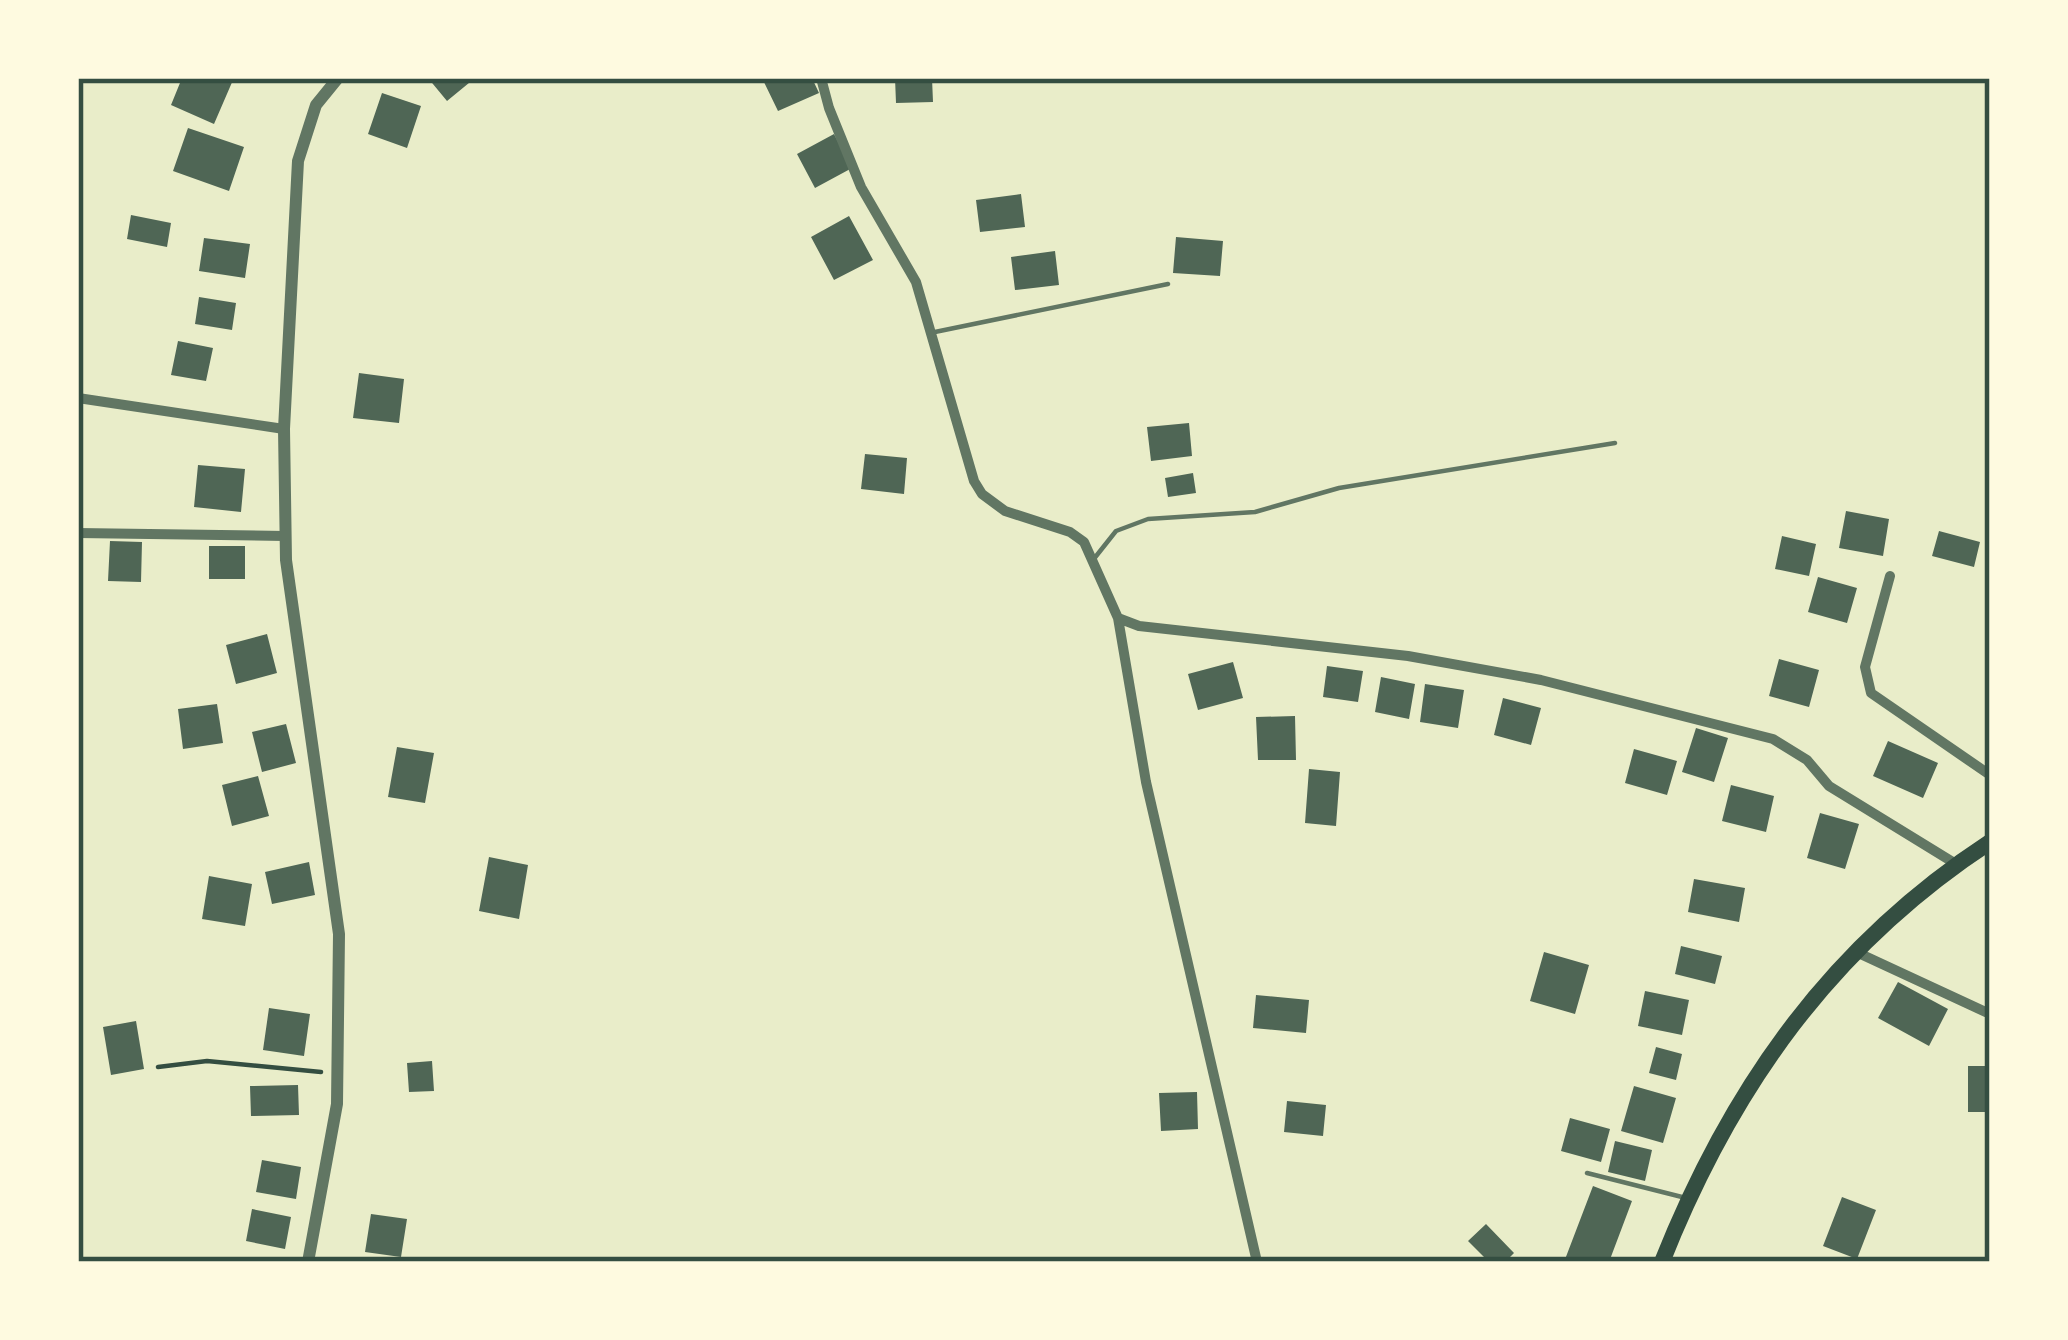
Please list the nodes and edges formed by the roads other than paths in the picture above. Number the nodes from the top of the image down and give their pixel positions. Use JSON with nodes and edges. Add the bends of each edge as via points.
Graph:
{"nodes":[{"id":1,"x":338,"y":78,"type":"edge"},
{"id":2,"x":821,"y":78,"type":"edge"},
{"id":3,"x":1168,"y":284,"type":"dead end"},
{"id":4,"x":930,"y":333,"type":"junction"},
{"id":5,"x":78,"y":398,"type":"edge"},
{"id":6,"x":284,"y":429,"type":"junction"},
{"id":7,"x":1615,"y":443,"type":"dead end"},
{"id":8,"x":78,"y":533,"type":"edge"},
{"id":9,"x":285,"y":536,"type":"junction"},
{"id":10,"x":1093,"y":560,"type":"junction"},
{"id":11,"x":1889,"y":576,"type":"dead end"},
{"id":12,"x":1118,"y":618,"type":"junction"},
{"id":13,"x":1990,"y":775,"type":"edge"},
{"id":14,"x":1990,"y":842,"type":"edge"},
{"id":15,"x":1956,"y":865,"type":"junction"},
{"id":16,"x":1854,"y":951,"type":"junction"},
{"id":17,"x":1990,"y":1015,"type":"edge"},
{"id":18,"x":1587,"y":1173,"type":"dead end"},
{"id":19,"x":1687,"y":1198,"type":"junction"},
{"id":20,"x":308,"y":1262,"type":"edge"},
{"id":21,"x":1257,"y":1262,"type":"edge"},
{"id":22,"x":1662,"y":1262,"type":"edge"}],
"edges":[{"from":1,"to":6,"type":"street","via":[[316,105],[298,161]]},
{"from":2,"to":4,"type":"street","via":[[862,187],[916,282]]},
{"from":3,"to":4,"type":"lane"},
{"from":4,"to":10,"type":"street","via":[[982,494],[1023,520],[1070,532]]},
{"from":5,"to":6,"type":"street"},
{"from":6,"to":9,"type":"street"},
{"from":7,"to":10,"type":"lane","via":[[1339,488],[1255,512],[1148,519],[1116,531]]},
{"from":8,"to":9,"type":"street"},
{"from":9,"to":20,"type":"street","via":[[339,934],[339,1074]]},
{"from":10,"to":12,"type":"street"},
{"from":11,"to":13,"type":"street","via":[[1865,668],[1871,693]]},
{"from":12,"to":15,"type":"street","via":[[1519,676],[1773,739],[1829,786]]},
{"from":12,"to":21,"type":"street","via":[[1146,782]]},
{"from":14,"to":15,"type":"main road"},
{"from":15,"to":16,"type":"main road"},
{"from":16,"to":17,"type":"street"},
{"from":16,"to":19,"type":"main road","via":[[1801,1010]]},
{"from":18,"to":19,"type":"lane"},
{"from":19,"to":22,"type":"main road"}]}
